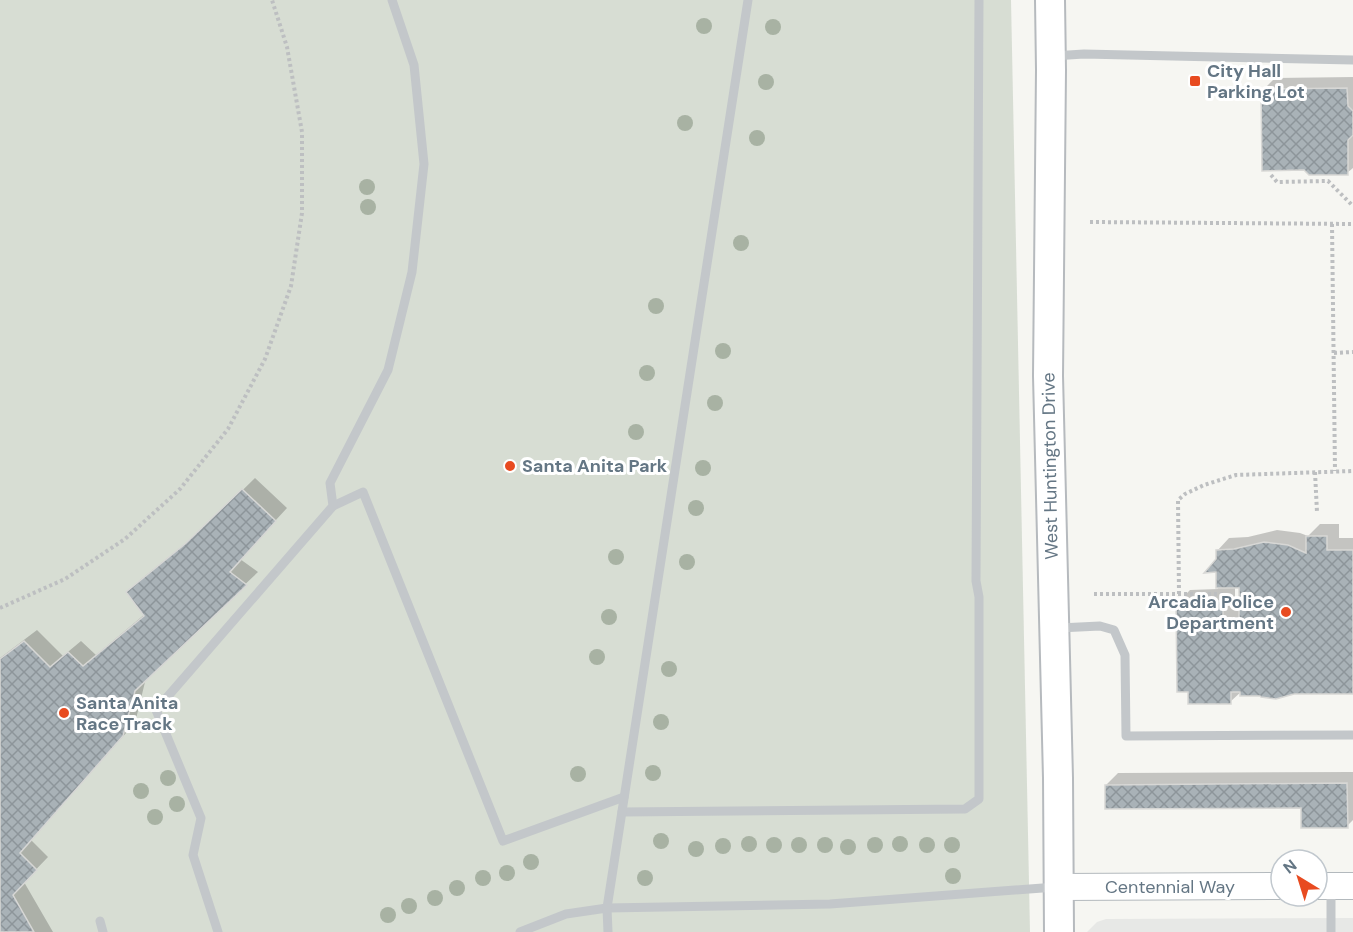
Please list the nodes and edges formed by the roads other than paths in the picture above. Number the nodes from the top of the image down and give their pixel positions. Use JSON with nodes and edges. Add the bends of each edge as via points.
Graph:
{"nodes":[{"id":1,"x":392,"y":0,"type":"edge"},
{"id":2,"x":748,"y":0,"type":"edge"},
{"id":3,"x":979,"y":0,"type":"edge"},
{"id":4,"x":1050,"y":0,"type":"edge"},
{"id":5,"x":1051,"y":56,"type":"junction"},
{"id":6,"x":1353,"y":60,"type":"edge"},
{"id":7,"x":333,"y":506,"type":"junction"},
{"id":8,"x":1053,"y":629,"type":"junction"},
{"id":9,"x":1353,"y":735,"type":"edge"},
{"id":10,"x":624,"y":797,"type":"junction"},
{"id":11,"x":622,"y":812,"type":"junction"},
{"id":12,"x":1269,"y":886,"type":"edge"},
{"id":13,"x":1334,"y":886,"type":"edge"},
{"id":14,"x":1059,"y":887,"type":"junction"},
{"id":15,"x":607,"y":908,"type":"junction"},
{"id":16,"x":100,"y":921,"type":"dead end"},
{"id":17,"x":103,"y":932,"type":"edge"},
{"id":18,"x":218,"y":932,"type":"edge"},
{"id":19,"x":520,"y":932,"type":"edge"},
{"id":20,"x":608,"y":932,"type":"edge"},
{"id":21,"x":1059,"y":932,"type":"edge"},
{"id":22,"x":1330,"y":932,"type":"edge"}],
"edges":[{"from":1,"to":7,"type":"lane","via":[[414,65],[424,164],[412,272],[389,367],[330,483]]},
{"from":2,"to":10,"type":"lane"},
{"from":3,"to":11,"type":"lane","via":[[979,799],[965,809]]},
{"from":4,"to":5,"type":"main road","name":"West Huntington Drive"},
{"from":5,"to":6,"type":"lane"},
{"from":5,"to":8,"type":"main road","name":"West Huntington Drive","via":[[1047,375]]},
{"from":7,"to":10,"type":"lane","via":[[363,492],[503,841]]},
{"from":7,"to":18,"type":"lane","via":[[156,710],[201,818],[193,855]]},
{"from":8,"to":9,"type":"lane","via":[[1100,626],[1114,630],[1125,655],[1125,736]]},
{"from":8,"to":14,"type":"main road","name":"West Huntington Drive"},
{"from":10,"to":11,"type":"lane"},
{"from":11,"to":15,"type":"lane"},
{"from":12,"to":14,"type":"street","name":"Centennial Way"},
{"from":13,"to":22,"type":"lane"},
{"from":14,"to":15,"type":"lane","via":[[830,904]]},
{"from":14,"to":21,"type":"main road","name":"West Huntington Drive"},
{"from":15,"to":19,"type":"lane","via":[[566,914]]},
{"from":15,"to":20,"type":"lane"},
{"from":16,"to":17,"type":"lane"}]}
